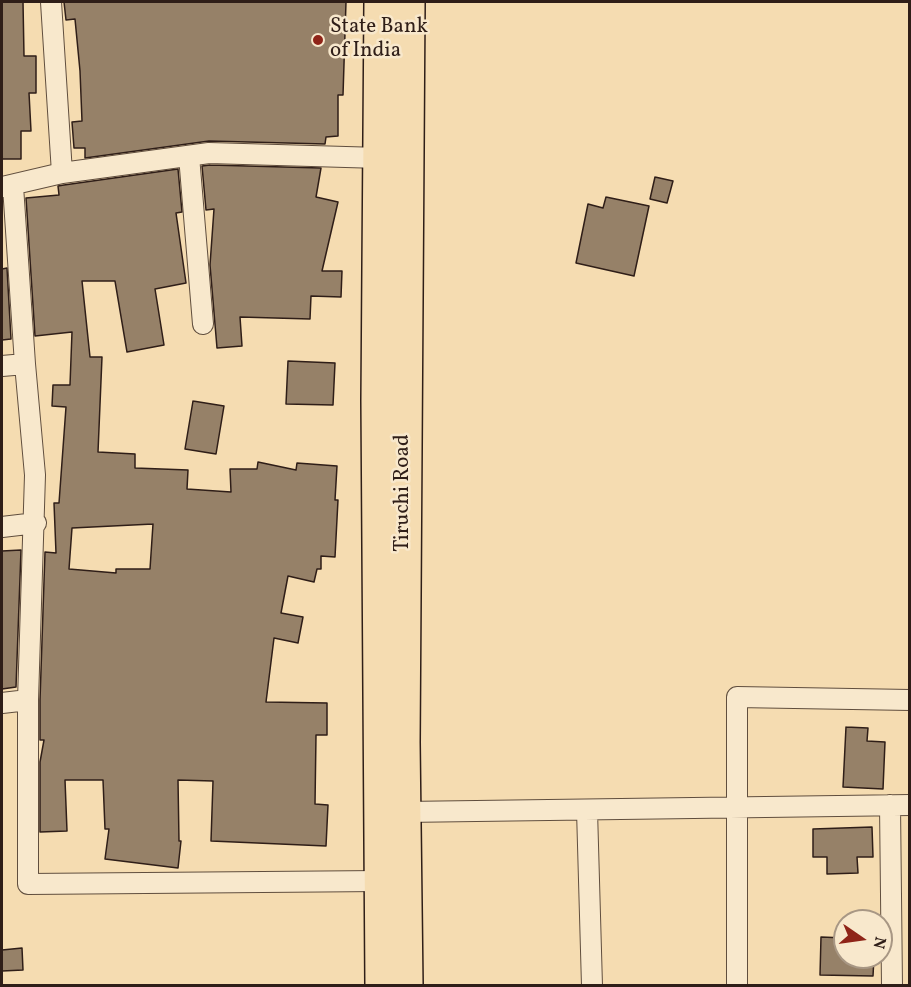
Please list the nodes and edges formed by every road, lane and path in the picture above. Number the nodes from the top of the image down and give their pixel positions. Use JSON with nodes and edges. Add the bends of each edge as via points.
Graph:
{"nodes":[{"id":1,"x":51,"y":2,"type":"edge"},
{"id":2,"x":381,"y":2,"type":"edge"},
{"id":3,"x":408,"y":2,"type":"edge"},
{"id":4,"x":189,"y":156,"type":"junction"},
{"id":5,"x":380,"y":158,"type":"junction"},
{"id":6,"x":62,"y":173,"type":"junction"},
{"id":7,"x":7,"y":186,"type":"edge"},
{"id":8,"x":203,"y":324,"type":"dead end"},
{"id":9,"x":25,"y":364,"type":"junction"},
{"id":10,"x":2,"y":366,"type":"edge"},
{"id":11,"x":36,"y":523,"type":"junction"},
{"id":12,"x":2,"y":527,"type":"edge"},
{"id":13,"x":28,"y":700,"type":"junction"},
{"id":14,"x":909,"y":700,"type":"edge"},
{"id":15,"x":2,"y":703,"type":"edge"},
{"id":16,"x":909,"y":805,"type":"edge"},
{"id":17,"x":890,"y":806,"type":"junction"},
{"id":18,"x":736,"y":808,"type":"junction"},
{"id":19,"x":587,"y":810,"type":"junction"},
{"id":20,"x":404,"y":812,"type":"junction"},
{"id":21,"x":380,"y":881,"type":"junction"},
{"id":22,"x":382,"y":986,"type":"edge"},
{"id":23,"x":406,"y":986,"type":"edge"},
{"id":24,"x":592,"y":986,"type":"edge"},
{"id":25,"x":736,"y":986,"type":"edge"},
{"id":26,"x":892,"y":986,"type":"edge"}],
"edges":[{"from":1,"to":6,"type":"street"},
{"from":2,"to":5,"type":"highway","name":"Tiruchi Road"},
{"from":3,"to":20,"type":"highway","name":"Tiruchi Road"},
{"from":4,"to":5,"type":"street","via":[[209,153]]},
{"from":4,"to":6,"type":"street"},
{"from":4,"to":8,"type":"street"},
{"from":5,"to":21,"type":"highway","name":"Tiruchi Road"},
{"from":6,"to":7,"type":"street"},
{"from":7,"to":9,"type":"street"},
{"from":9,"to":10,"type":"street"},
{"from":9,"to":11,"type":"street"},
{"from":11,"to":12,"type":"street"},
{"from":11,"to":13,"type":"street"},
{"from":13,"to":15,"type":"street"},
{"from":13,"to":21,"type":"street","via":[[28,884]]},
{"from":14,"to":18,"type":"street","via":[[737,697]]},
{"from":16,"to":17,"type":"street"},
{"from":17,"to":18,"type":"street"},
{"from":17,"to":26,"type":"street"},
{"from":18,"to":19,"type":"street"},
{"from":18,"to":25,"type":"street"},
{"from":19,"to":20,"type":"street"},
{"from":19,"to":24,"type":"street"},
{"from":20,"to":23,"type":"highway","name":"Tiruchi Road"},
{"from":21,"to":22,"type":"highway","name":"Tiruchi Road"}]}
